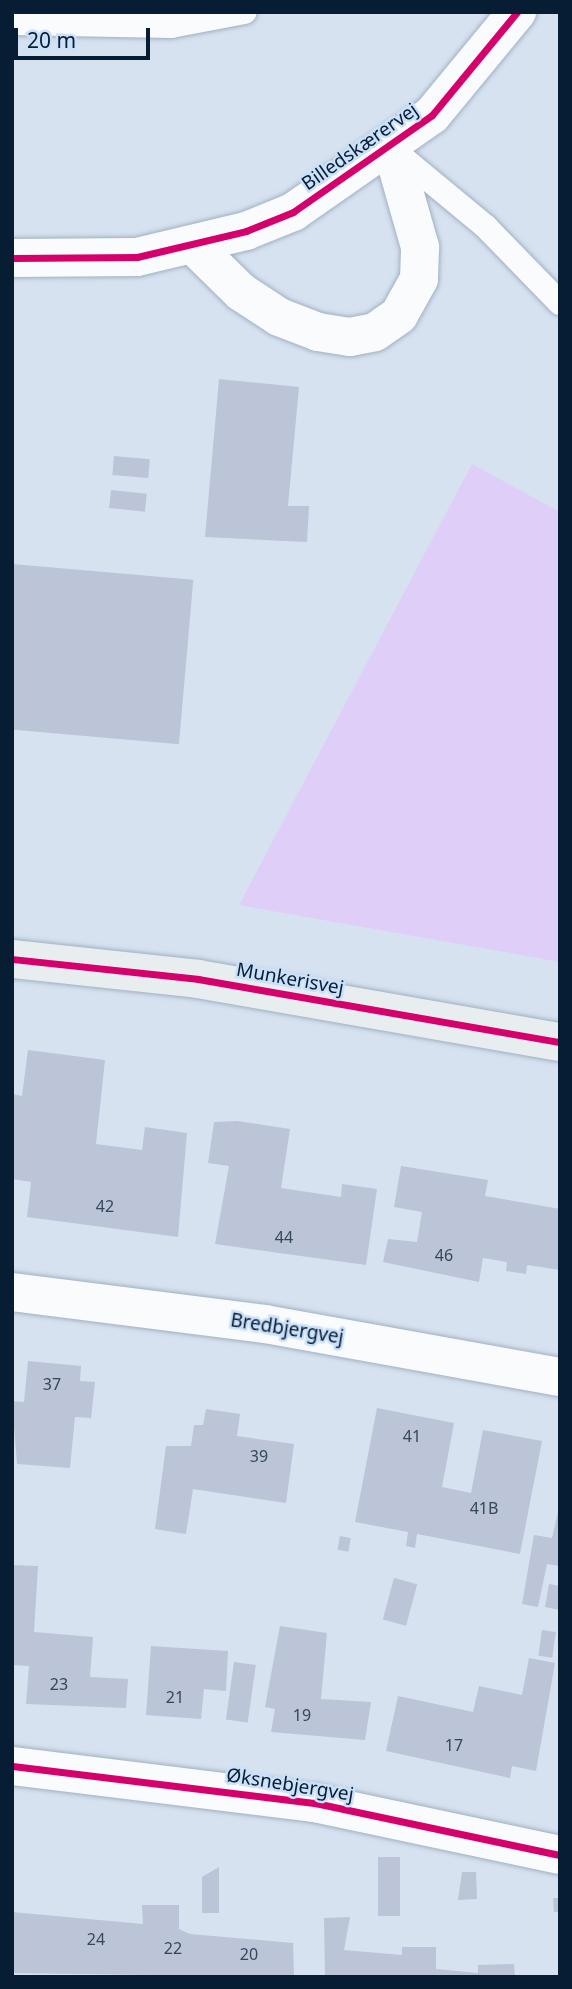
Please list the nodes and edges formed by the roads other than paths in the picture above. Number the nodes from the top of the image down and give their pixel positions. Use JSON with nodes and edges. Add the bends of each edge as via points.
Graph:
{"nodes":[{"id":1,"x":245,"y":12,"type":"edge"},
{"id":2,"x":517,"y":12,"type":"edge"},
{"id":3,"x":12,"y":23,"type":"edge"},
{"id":4,"x":391,"y":149,"type":"junction"},
{"id":5,"x":193,"y":245,"type":"junction"},
{"id":6,"x":12,"y":258,"type":"edge"},
{"id":7,"x":560,"y":303,"type":"edge"},
{"id":8,"x":12,"y":959,"type":"edge"},
{"id":9,"x":560,"y":1042,"type":"edge"},
{"id":10,"x":12,"y":1292,"type":"edge"},
{"id":11,"x":560,"y":1377,"type":"edge"},
{"id":12,"x":12,"y":1766,"type":"edge"},
{"id":13,"x":560,"y":1855,"type":"edge"}],
"edges":[{"from":1,"to":3,"type":"lane","via":[[171,26]]},
{"from":2,"to":4,"type":"street","name":"Billedskærervej","via":[[488,56]]},
{"from":4,"to":5,"type":"street","name":"Billedskærervej","via":[[293,212]]},
{"from":4,"to":5,"type":"street","name":"Billedskærervej","via":[[420,247],[419,279],[399,315],[375,332],[329,334],[279,317],[241,292]]},
{"from":4,"to":7,"type":"lane","via":[[486,227]]},
{"from":5,"to":6,"type":"street","name":"Billedskærervej","via":[[89,261]]},
{"from":8,"to":9,"type":"main road","name":"Munkerisvej","via":[[198,979]]},
{"from":10,"to":11,"type":"street","name":"Bredbjergvej","via":[[265,1324]]},
{"from":12,"to":13,"type":"street","name":"Øksnebjergvej","via":[[315,1803]]}]}
